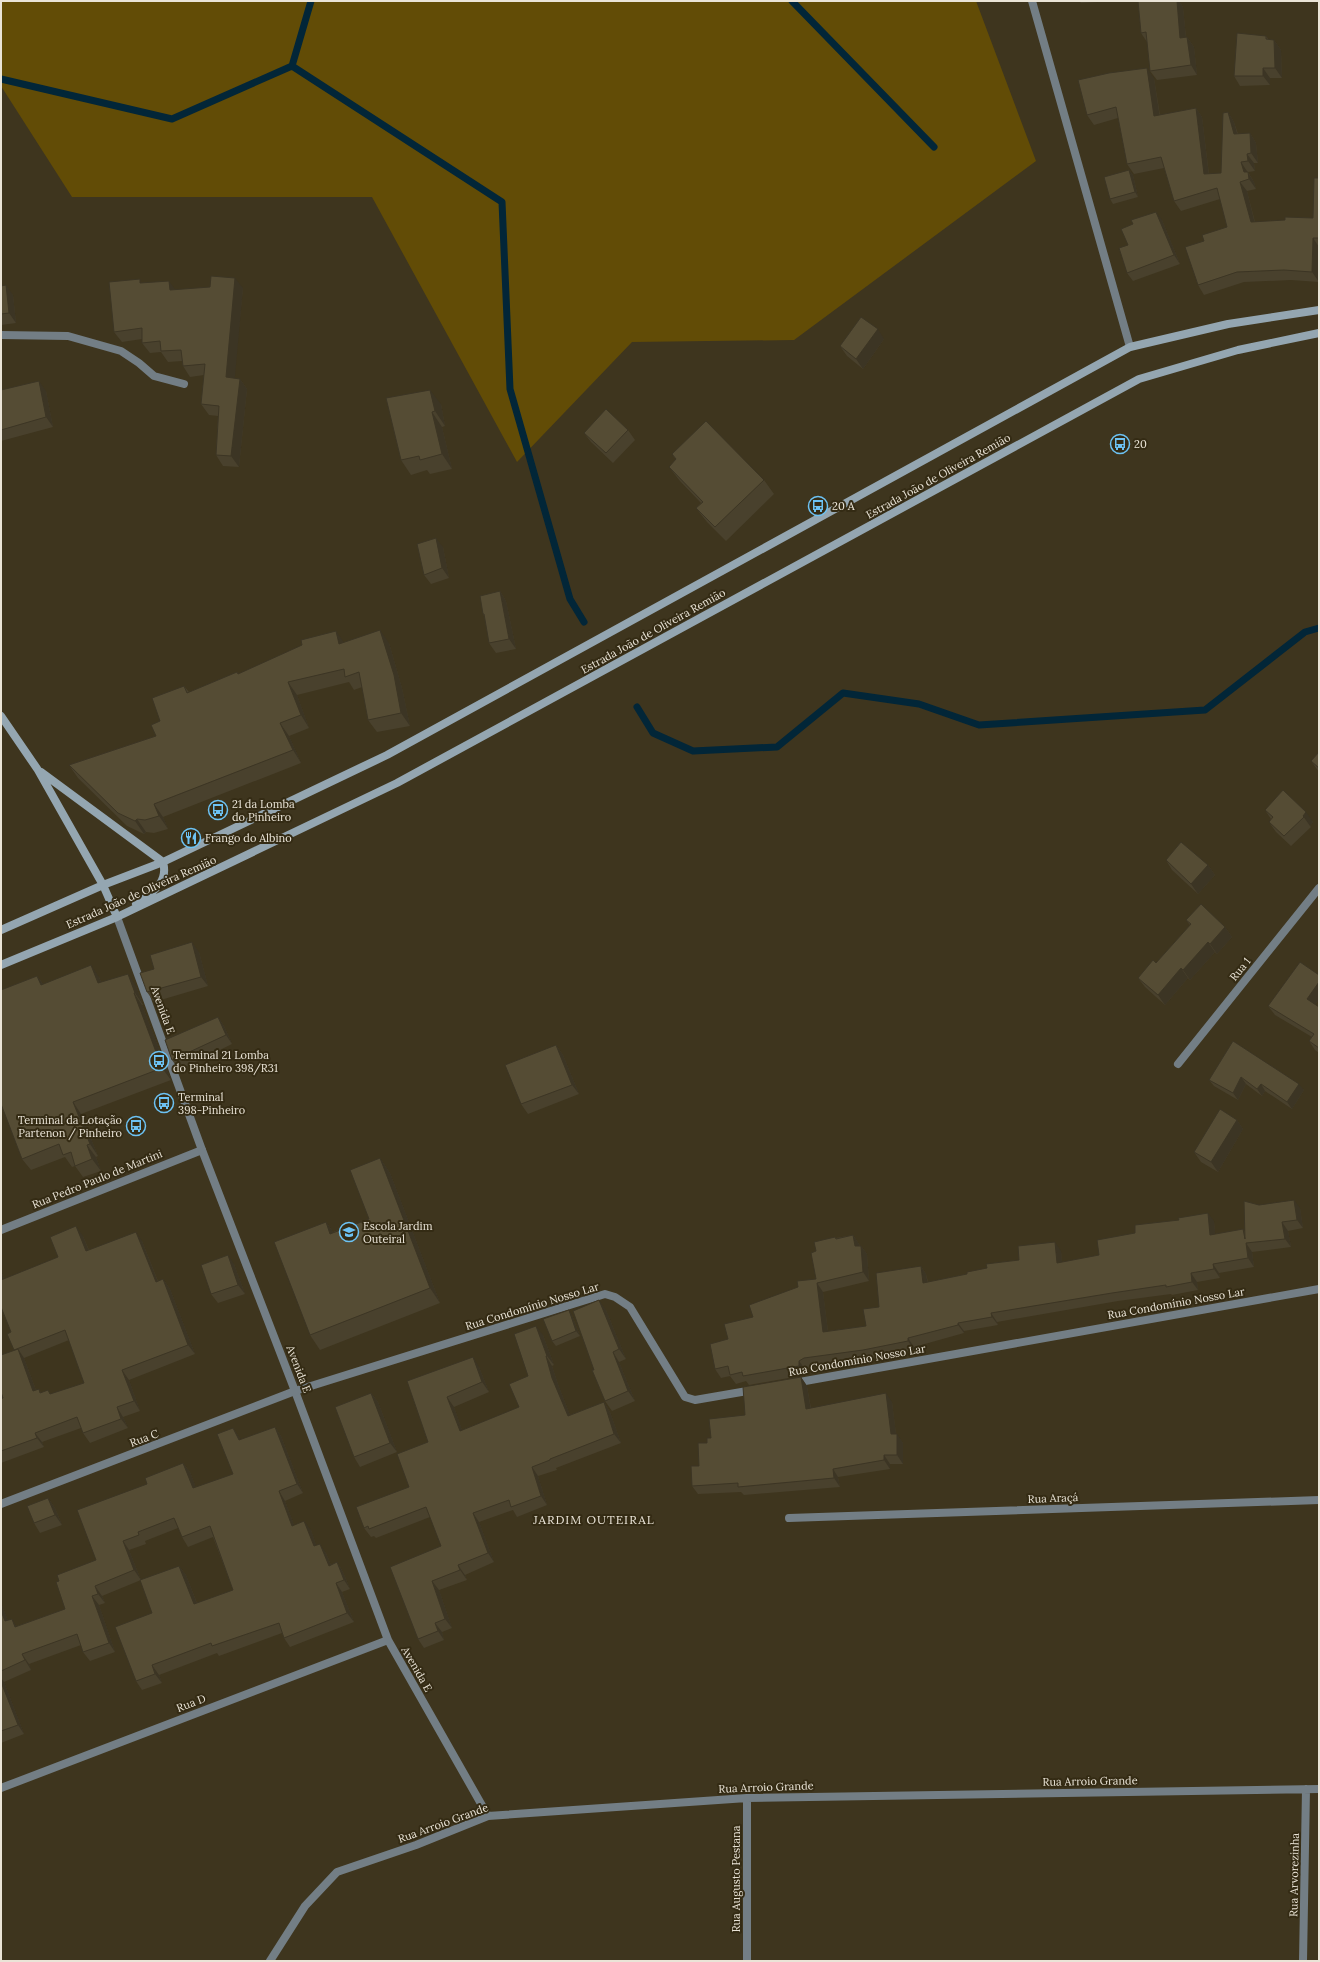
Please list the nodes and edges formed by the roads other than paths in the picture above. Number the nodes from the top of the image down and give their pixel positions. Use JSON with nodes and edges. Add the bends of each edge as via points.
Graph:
{"nodes":[{"id":1,"x":1032,"y":1,"type":"edge"},
{"id":2,"x":1319,"y":310,"type":"edge"},
{"id":3,"x":1319,"y":334,"type":"edge"},
{"id":4,"x":1,"y":335,"type":"edge"},
{"id":5,"x":1130,"y":347,"type":"junction"},
{"id":6,"x":184,"y":384,"type":"dead end"},
{"id":7,"x":1,"y":716,"type":"edge"},
{"id":8,"x":38,"y":770,"type":"junction"},
{"id":9,"x":163,"y":862,"type":"junction"},
{"id":10,"x":102,"y":885,"type":"junction"},
{"id":11,"x":1319,"y":888,"type":"edge"},
{"id":12,"x":117,"y":917,"type":"junction"},
{"id":13,"x":1,"y":930,"type":"edge"},
{"id":14,"x":1,"y":965,"type":"edge"},
{"id":15,"x":1178,"y":1064,"type":"dead end"},
{"id":16,"x":202,"y":1150,"type":"junction"},
{"id":17,"x":1,"y":1230,"type":"edge"},
{"id":18,"x":1319,"y":1289,"type":"edge"},
{"id":19,"x":782,"y":1385,"type":"edge"},
{"id":20,"x":758,"y":1389,"type":"edge"},
{"id":21,"x":296,"y":1391,"type":"junction"},
{"id":22,"x":1319,"y":1500,"type":"edge"},
{"id":23,"x":1,"y":1504,"type":"edge"},
{"id":24,"x":789,"y":1518,"type":"dead end"},
{"id":25,"x":388,"y":1640,"type":"junction"},
{"id":26,"x":1,"y":1788,"type":"edge"},
{"id":27,"x":1306,"y":1789,"type":"junction"},
{"id":28,"x":1319,"y":1789,"type":"edge"},
{"id":29,"x":747,"y":1798,"type":"junction"},
{"id":30,"x":488,"y":1816,"type":"junction"},
{"id":31,"x":270,"y":1961,"type":"edge"},
{"id":32,"x":747,"y":1961,"type":"edge"},
{"id":33,"x":1303,"y":1961,"type":"edge"}],
"edges":[{"from":1,"to":5,"type":"street"},
{"from":2,"to":5,"type":"main road","name":"Estrada João de Oliveira Remião","via":[[1228,324]]},
{"from":3,"to":12,"type":"main road","name":"Estrada João de Oliveira Remião","via":[[1238,350],[1139,379],[397,783]]},
{"from":4,"to":6,"type":"street","via":[[68,336],[121,351],[139,362],[154,376]]},
{"from":5,"to":9,"type":"main road","name":"Estrada João de Oliveira Remião","via":[[387,755]]},
{"from":7,"to":8,"type":"main road"},
{"from":8,"to":9,"type":"main road"},
{"from":8,"to":10,"type":"main road"},
{"from":9,"to":10,"type":"main road","name":"Estrada João de Oliveira Remião"},
{"from":9,"to":12,"type":"main road","via":[[164,875],[159,887]]},
{"from":10,"to":12,"type":"main road"},
{"from":10,"to":13,"type":"main road","name":"Estrada João de Oliveira Remião"},
{"from":11,"to":15,"type":"street","name":"Rua 1"},
{"from":12,"to":14,"type":"main road","name":"Estrada João de Oliveira Remião"},
{"from":12,"to":16,"type":"street","name":"Avenida E"},
{"from":16,"to":17,"type":"street","name":"Rua Pedro Paulo de Martini"},
{"from":16,"to":21,"type":"street","name":"Avenida E"},
{"from":18,"to":19,"type":"street","name":"Rua Condomínio Nosso Lar"},
{"from":20,"to":21,"type":"street","name":"Rua Condomínio Nosso Lar","via":[[695,1400],[685,1397],[630,1307],[605,1294]]},
{"from":21,"to":23,"type":"street","name":"Rua C"},
{"from":21,"to":25,"type":"street","name":"Avenida E"},
{"from":22,"to":24,"type":"street","name":"Rua Araçá"},
{"from":25,"to":26,"type":"street","name":"Rua D"},
{"from":25,"to":30,"type":"street","name":"Avenida E"},
{"from":27,"to":28,"type":"street","name":"Rua Arroio Grande"},
{"from":27,"to":29,"type":"street","name":"Rua Arroio Grande"},
{"from":27,"to":33,"type":"street","name":"Rua Arvorezinha"},
{"from":29,"to":30,"type":"street","name":"Rua Arroio Grande"},
{"from":29,"to":32,"type":"street","name":"Rua Augusto Pestana"},
{"from":30,"to":31,"type":"street","name":"Rua Arroio Grande","via":[[416,1845],[337,1872],[305,1906]]}]}
